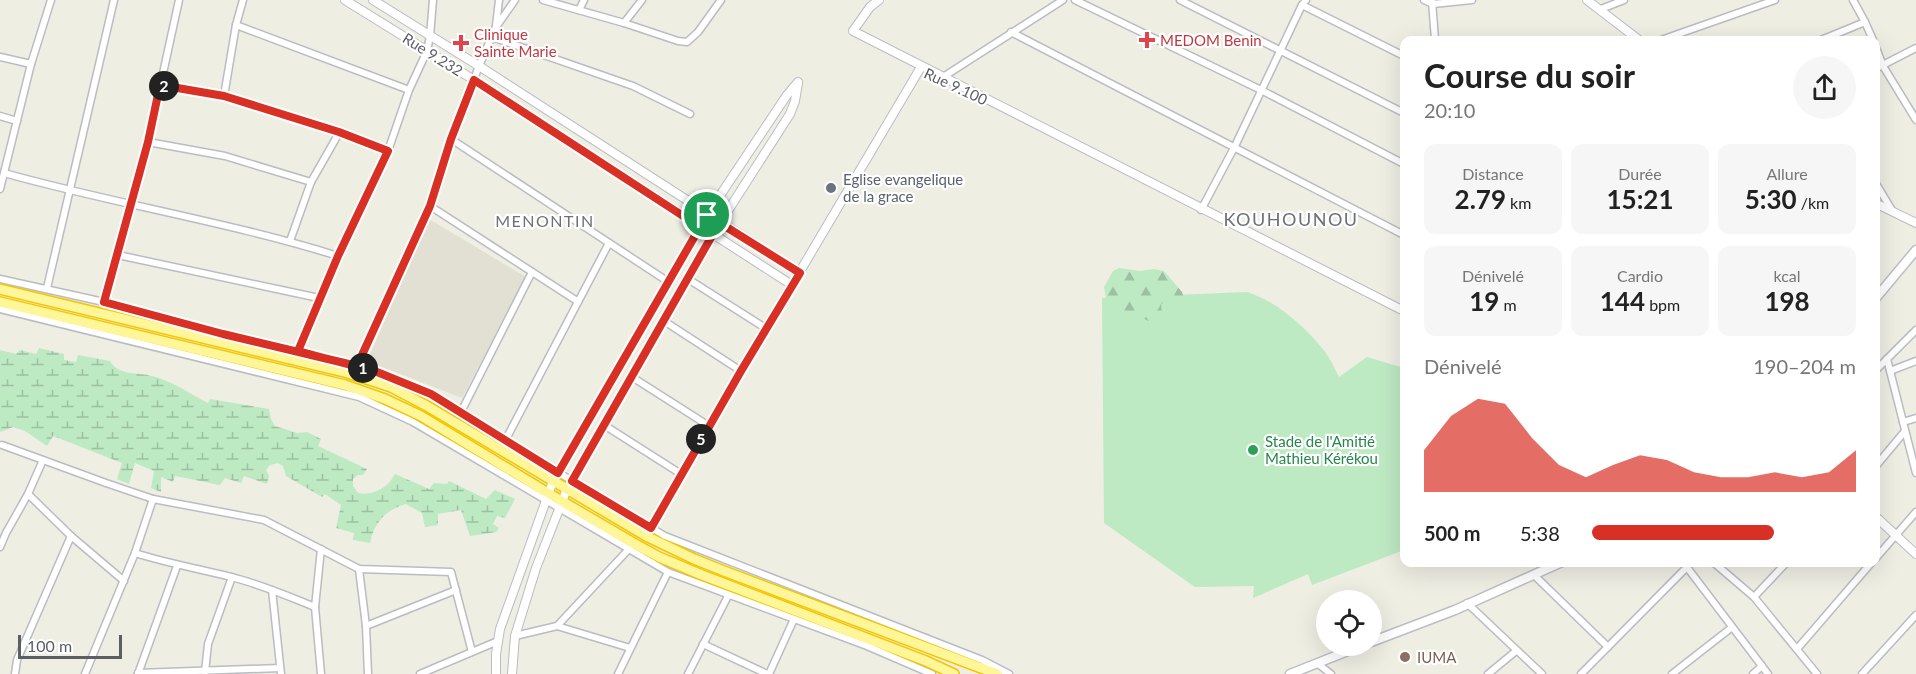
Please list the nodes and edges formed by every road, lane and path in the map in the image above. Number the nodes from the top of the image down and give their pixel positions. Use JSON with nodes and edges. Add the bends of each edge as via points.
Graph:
{"nodes":[{"id":1,"x":51,"y":0,"type":"edge"},
{"id":2,"x":114,"y":0,"type":"edge"},
{"id":3,"x":178,"y":0,"type":"edge"},
{"id":4,"x":243,"y":0,"type":"edge"},
{"id":5,"x":345,"y":0,"type":"edge"},
{"id":6,"x":373,"y":0,"type":"edge"},
{"id":7,"x":434,"y":0,"type":"edge"},
{"id":8,"x":499,"y":0,"type":"edge"},
{"id":9,"x":515,"y":0,"type":"edge"},
{"id":10,"x":543,"y":0,"type":"edge"},
{"id":11,"x":584,"y":0,"type":"edge"},
{"id":12,"x":642,"y":0,"type":"edge"},
{"id":13,"x":722,"y":0,"type":"edge"},
{"id":14,"x":864,"y":0,"type":"edge"},
{"id":15,"x":879,"y":0,"type":"edge"},
{"id":16,"x":1063,"y":0,"type":"edge"},
{"id":17,"x":1075,"y":0,"type":"edge"},
{"id":18,"x":1180,"y":0,"type":"edge"},
{"id":19,"x":1424,"y":0,"type":"edge"},
{"id":20,"x":1472,"y":0,"type":"edge"},
{"id":21,"x":1587,"y":0,"type":"edge"},
{"id":22,"x":1624,"y":0,"type":"edge"},
{"id":23,"x":1775,"y":0,"type":"edge"},
{"id":24,"x":1853,"y":0,"type":"edge"},
{"id":25,"x":1432,"y":2,"type":"edge"},
{"id":26,"x":1304,"y":3,"type":"edge"},
{"id":27,"x":870,"y":7,"type":"junction"},
{"id":28,"x":1601,"y":9,"type":"junction"},
{"id":29,"x":579,"y":10,"type":"junction"},
{"id":30,"x":1865,"y":22,"type":"junction"},
{"id":31,"x":624,"y":23,"type":"junction"},
{"id":32,"x":236,"y":25,"type":"junction"},
{"id":33,"x":496,"y":27,"type":"junction"},
{"id":34,"x":1011,"y":32,"type":"junction"},
{"id":35,"x":430,"y":36,"type":"junction"},
{"id":36,"x":1435,"y":36,"type":"edge"},
{"id":37,"x":1634,"y":36,"type":"edge"},
{"id":38,"x":1672,"y":36,"type":"edge"},
{"id":39,"x":1831,"y":36,"type":"edge"},
{"id":40,"x":1871,"y":36,"type":"edge"},
{"id":41,"x":492,"y":37,"type":"junction"},
{"id":42,"x":1916,"y":48,"type":"edge"},
{"id":43,"x":1280,"y":50,"type":"junction"},
{"id":44,"x":427,"y":51,"type":"junction"},
{"id":45,"x":1400,"y":54,"type":"edge"},
{"id":46,"x":0,"y":57,"type":"edge"},
{"id":47,"x":1880,"y":58,"type":"edge"},
{"id":48,"x":31,"y":64,"type":"junction"},
{"id":49,"x":479,"y":66,"type":"junction"},
{"id":50,"x":1883,"y":66,"type":"junction"},
{"id":51,"x":921,"y":67,"type":"junction"},
{"id":52,"x":1880,"y":67,"type":"edge"},
{"id":53,"x":943,"y":77,"type":"junction"},
{"id":54,"x":474,"y":80,"type":"junction"},
{"id":55,"x":160,"y":85,"type":"junction"},
{"id":56,"x":409,"y":90,"type":"junction"},
{"id":57,"x":1261,"y":90,"type":"junction"},
{"id":58,"x":224,"y":96,"type":"junction"},
{"id":59,"x":1400,"y":111,"type":"edge"},
{"id":60,"x":690,"y":114,"type":"dead end"},
{"id":61,"x":0,"y":116,"type":"edge"},
{"id":62,"x":1916,"y":120,"type":"edge"},
{"id":63,"x":17,"y":121,"type":"junction"},
{"id":64,"x":339,"y":132,"type":"junction"},
{"id":65,"x":451,"y":139,"type":"junction"},
{"id":66,"x":148,"y":142,"type":"junction"},
{"id":67,"x":1235,"y":146,"type":"junction"},
{"id":68,"x":750,"y":150,"type":"junction"},
{"id":69,"x":388,"y":151,"type":"junction"},
{"id":70,"x":762,"y":158,"type":"junction"},
{"id":71,"x":1400,"y":162,"type":"edge"},
{"id":72,"x":4,"y":173,"type":"junction"},
{"id":73,"x":311,"y":182,"type":"junction"},
{"id":74,"x":0,"y":189,"type":"edge"},
{"id":75,"x":69,"y":191,"type":"junction"},
{"id":76,"x":1880,"y":191,"type":"edge"},
{"id":77,"x":131,"y":205,"type":"junction"},
{"id":78,"x":430,"y":206,"type":"junction"},
{"id":79,"x":1880,"y":206,"type":"edge"},
{"id":80,"x":1202,"y":210,"type":"junction"},
{"id":81,"x":1893,"y":214,"type":"junction"},
{"id":82,"x":707,"y":215,"type":"junction"},
{"id":83,"x":720,"y":222,"type":"junction"},
{"id":84,"x":1916,"y":223,"type":"edge"},
{"id":85,"x":700,"y":227,"type":"junction"},
{"id":86,"x":1400,"y":232,"type":"edge"},
{"id":87,"x":713,"y":234,"type":"junction"},
{"id":88,"x":290,"y":241,"type":"junction"},
{"id":89,"x":609,"y":243,"type":"junction"},
{"id":90,"x":1916,"y":250,"type":"edge"},
{"id":91,"x":118,"y":255,"type":"junction"},
{"id":92,"x":338,"y":256,"type":"junction"},
{"id":93,"x":532,"y":272,"type":"junction"},
{"id":94,"x":800,"y":273,"type":"junction"},
{"id":95,"x":0,"y":279,"type":"edge"},
{"id":96,"x":688,"y":279,"type":"junction"},
{"id":97,"x":667,"y":281,"type":"junction"},
{"id":98,"x":792,"y":285,"type":"junction"},
{"id":99,"x":47,"y":288,"type":"junction"},
{"id":100,"x":0,"y":289,"type":"edge"},
{"id":101,"x":1880,"y":292,"type":"edge"},
{"id":102,"x":319,"y":298,"type":"junction"},
{"id":103,"x":577,"y":301,"type":"junction"},
{"id":104,"x":0,"y":302,"type":"edge"},
{"id":105,"x":104,"y":302,"type":"junction"},
{"id":106,"x":0,"y":309,"type":"edge"},
{"id":107,"x":1400,"y":309,"type":"edge"},
{"id":108,"x":664,"y":321,"type":"junction"},
{"id":109,"x":766,"y":329,"type":"junction"},
{"id":110,"x":1916,"y":330,"type":"edge"},
{"id":111,"x":298,"y":351,"type":"junction"},
{"id":112,"x":1887,"y":359,"type":"junction"},
{"id":113,"x":1916,"y":362,"type":"edge"},
{"id":114,"x":357,"y":366,"type":"junction"},
{"id":115,"x":1880,"y":366,"type":"edge"},
{"id":116,"x":741,"y":371,"type":"junction"},
{"id":117,"x":1890,"y":371,"type":"junction"},
{"id":118,"x":632,"y":377,"type":"junction"},
{"id":119,"x":461,"y":412,"type":"junction"},
{"id":120,"x":1916,"y":418,"type":"edge"},
{"id":121,"x":1903,"y":422,"type":"junction"},
{"id":122,"x":604,"y":425,"type":"junction"},
{"id":123,"x":709,"y":426,"type":"junction"},
{"id":124,"x":1905,"y":431,"type":"junction"},
{"id":125,"x":505,"y":441,"type":"junction"},
{"id":126,"x":2,"y":445,"type":"dead end"},
{"id":127,"x":43,"y":460,"type":"junction"},
{"id":128,"x":1880,"y":461,"type":"edge"},
{"id":129,"x":1916,"y":473,"type":"edge"},
{"id":130,"x":681,"y":474,"type":"junction"},
{"id":131,"x":555,"y":477,"type":"junction"},
{"id":132,"x":569,"y":485,"type":"junction"},
{"id":133,"x":28,"y":494,"type":"junction"},
{"id":134,"x":547,"y":497,"type":"junction"},
{"id":135,"x":153,"y":499,"type":"junction"},
{"id":136,"x":561,"y":505,"type":"junction"},
{"id":137,"x":1916,"y":512,"type":"edge"},
{"id":138,"x":1880,"y":521,"type":"edge"},
{"id":139,"x":651,"y":528,"type":"junction"},
{"id":140,"x":3,"y":532,"type":"edge"},
{"id":141,"x":1896,"y":535,"type":"junction"},
{"id":142,"x":71,"y":536,"type":"junction"},
{"id":143,"x":0,"y":547,"type":"edge"},
{"id":144,"x":321,"y":549,"type":"junction"},
{"id":145,"x":628,"y":550,"type":"junction"},
{"id":146,"x":135,"y":553,"type":"junction"},
{"id":147,"x":1880,"y":554,"type":"edge"},
{"id":148,"x":1916,"y":554,"type":"edge"},
{"id":149,"x":177,"y":566,"type":"junction"},
{"id":150,"x":1551,"y":567,"type":"edge"},
{"id":151,"x":1684,"y":567,"type":"edge"},
{"id":152,"x":1689,"y":567,"type":"edge"},
{"id":153,"x":1719,"y":567,"type":"edge"},
{"id":154,"x":1782,"y":567,"type":"edge"},
{"id":155,"x":1869,"y":567,"type":"edge"},
{"id":156,"x":359,"y":569,"type":"junction"},
{"id":157,"x":669,"y":572,"type":"junction"},
{"id":158,"x":1534,"y":575,"type":"junction"},
{"id":159,"x":232,"y":577,"type":"junction"},
{"id":160,"x":124,"y":580,"type":"junction"},
{"id":161,"x":272,"y":590,"type":"junction"},
{"id":162,"x":456,"y":590,"type":"junction"},
{"id":163,"x":728,"y":596,"type":"junction"},
{"id":164,"x":1754,"y":597,"type":"junction"},
{"id":165,"x":1467,"y":603,"type":"junction"},
{"id":166,"x":315,"y":607,"type":"junction"},
{"id":167,"x":1916,"y":615,"type":"edge"},
{"id":168,"x":794,"y":619,"type":"junction"},
{"id":169,"x":366,"y":626,"type":"junction"},
{"id":170,"x":557,"y":626,"type":"junction"},
{"id":171,"x":1731,"y":628,"type":"junction"},
{"id":172,"x":515,"y":636,"type":"junction"},
{"id":173,"x":1382,"y":638,"type":"edge"},
{"id":174,"x":498,"y":641,"type":"junction"},
{"id":175,"x":703,"y":644,"type":"junction"},
{"id":176,"x":1608,"y":647,"type":"junction"},
{"id":177,"x":630,"y":648,"type":"junction"},
{"id":178,"x":1797,"y":649,"type":"junction"},
{"id":179,"x":1516,"y":651,"type":"junction"},
{"id":180,"x":471,"y":652,"type":"junction"},
{"id":181,"x":1335,"y":656,"type":"edge"},
{"id":182,"x":1317,"y":663,"type":"junction"},
{"id":183,"x":1762,"y":666,"type":"junction"},
{"id":184,"x":280,"y":671,"type":"edge"},
{"id":185,"x":920,"y":671,"type":"edge"},
{"id":186,"x":205,"y":672,"type":"junction"},
{"id":187,"x":430,"y":672,"type":"edge"},
{"id":188,"x":138,"y":673,"type":"edge"},
{"id":189,"x":15,"y":674,"type":"edge"},
{"id":190,"x":85,"y":674,"type":"edge"},
{"id":191,"x":321,"y":674,"type":"edge"},
{"id":192,"x":368,"y":674,"type":"edge"},
{"id":193,"x":420,"y":674,"type":"edge"},
{"id":194,"x":496,"y":674,"type":"edge"},
{"id":195,"x":512,"y":674,"type":"edge"},
{"id":196,"x":618,"y":674,"type":"edge"},
{"id":197,"x":688,"y":674,"type":"edge"},
{"id":198,"x":768,"y":674,"type":"edge"},
{"id":199,"x":932,"y":674,"type":"edge"},
{"id":200,"x":954,"y":674,"type":"edge"},
{"id":201,"x":997,"y":674,"type":"edge"},
{"id":202,"x":1009,"y":674,"type":"edge"},
{"id":203,"x":1290,"y":674,"type":"edge"},
{"id":204,"x":1331,"y":674,"type":"edge"},
{"id":205,"x":1488,"y":674,"type":"edge"},
{"id":206,"x":1542,"y":674,"type":"edge"},
{"id":207,"x":1581,"y":674,"type":"edge"},
{"id":208,"x":1672,"y":674,"type":"edge"},
{"id":209,"x":1753,"y":674,"type":"edge"},
{"id":210,"x":1768,"y":674,"type":"edge"},
{"id":211,"x":1817,"y":674,"type":"edge"},
{"id":212,"x":1862,"y":674,"type":"edge"}],
"edges":[{"from":1,"to":48,"type":"street"},
{"from":2,"to":75,"type":"street"},
{"from":3,"to":55,"type":"street"},
{"from":4,"to":32,"type":"street"},
{"from":5,"to":44,"type":"street","name":"Rue 9.232"},
{"from":6,"to":35,"type":"street","name":"Rue 9.232"},
{"from":7,"to":35,"type":"street"},
{"from":8,"to":33,"type":"street"},
{"from":9,"to":33,"type":"street"},
{"from":10,"to":29,"type":"street"},
{"from":11,"to":29,"type":"street"},
{"from":12,"to":31,"type":"street"},
{"from":13,"to":31,"type":"street","via":[[687,42]]},
{"from":14,"to":27,"type":"street"},
{"from":15,"to":27,"type":"street"},
{"from":16,"to":34,"type":"street"},
{"from":17,"to":57,"type":"street"},
{"from":18,"to":43,"type":"street"},
{"from":19,"to":25,"type":"street"},
{"from":20,"to":25,"type":"street"},
{"from":21,"to":28,"type":"street"},
{"from":22,"to":28,"type":"street"},
{"from":23,"to":38,"type":"street"},
{"from":24,"to":30,"type":"street"},
{"from":25,"to":36,"type":"street"},
{"from":26,"to":43,"type":"street"},
{"from":26,"to":45,"type":"street"},
{"from":27,"to":51,"type":"street","via":[[853,31]]},
{"from":28,"to":37,"type":"street"},
{"from":29,"to":31,"type":"street"},
{"from":30,"to":39,"type":"street"},
{"from":30,"to":40,"type":"street"},
{"from":32,"to":56,"type":"street"},
{"from":32,"to":58,"type":"street"},
{"from":33,"to":41,"type":"street"},
{"from":34,"to":53,"type":"street"},
{"from":34,"to":67,"type":"street"},
{"from":35,"to":44,"type":"street"},
{"from":35,"to":49,"type":"street","name":"Rue 9.232"},
{"from":41,"to":49,"type":"street"},
{"from":41,"to":60,"type":"street","via":[[633,86]]},
{"from":42,"to":50,"type":"street"},
{"from":43,"to":57,"type":"street"},
{"from":43,"to":59,"type":"street"},
{"from":44,"to":54,"type":"street","name":"Rue 9.232"},
{"from":44,"to":56,"type":"street"},
{"from":46,"to":48,"type":"street"},
{"from":47,"to":50,"type":"street"},
{"from":48,"to":63,"type":"street"},
{"from":49,"to":54,"type":"street"},
{"from":49,"to":82,"type":"street","name":"Rue 9.232"},
{"from":50,"to":52,"type":"street"},
{"from":50,"to":62,"type":"street"},
{"from":51,"to":53,"type":"street","name":"Rue 9.100"},
{"from":51,"to":94,"type":"street","name":"Rue 9.100"},
{"from":53,"to":80,"type":"street","name":"Rue 9.100"},
{"from":54,"to":65,"type":"street"},
{"from":54,"to":85,"type":"street","name":"Rue 9.232"},
{"from":55,"to":58,"type":"street"},
{"from":55,"to":66,"type":"street"},
{"from":56,"to":69,"type":"street"},
{"from":57,"to":67,"type":"street"},
{"from":57,"to":71,"type":"street"},
{"from":58,"to":64,"type":"street"},
{"from":61,"to":63,"type":"street"},
{"from":63,"to":72,"type":"street"},
{"from":64,"to":69,"type":"street"},
{"from":64,"to":73,"type":"street"},
{"from":65,"to":78,"type":"street"},
{"from":65,"to":89,"type":"street"},
{"from":66,"to":73,"type":"street","via":[[225,156]]},
{"from":66,"to":77,"type":"street"},
{"from":67,"to":80,"type":"street"},
{"from":67,"to":86,"type":"street"},
{"from":68,"to":70,"type":"street"},
{"from":68,"to":70,"type":"street","via":[[798,82],[790,114]]},
{"from":68,"to":82,"type":"street"},
{"from":69,"to":92,"type":"street"},
{"from":70,"to":83,"type":"street"},
{"from":72,"to":74,"type":"street"},
{"from":72,"to":75,"type":"street"},
{"from":73,"to":88,"type":"street"},
{"from":75,"to":77,"type":"street"},
{"from":75,"to":99,"type":"street"},
{"from":76,"to":81,"type":"street"},
{"from":77,"to":88,"type":"street"},
{"from":77,"to":91,"type":"street"},
{"from":78,"to":93,"type":"street"},
{"from":78,"to":114,"type":"street"},
{"from":79,"to":81,"type":"street"},
{"from":80,"to":107,"type":"street","name":"Rue 9.100"},
{"from":81,"to":84,"type":"street"},
{"from":82,"to":83,"type":"street","name":"Rue 9.232"},
{"from":82,"to":85,"type":"street"},
{"from":83,"to":87,"type":"street"},
{"from":83,"to":94,"type":"street","name":"Rue 9.232"},
{"from":85,"to":87,"type":"street","name":"Rue 9.232"},
{"from":85,"to":97,"type":"street"},
{"from":87,"to":96,"type":"street"},
{"from":87,"to":98,"type":"street","name":"Rue 9.232"},
{"from":88,"to":92,"type":"street"},
{"from":89,"to":97,"type":"street"},
{"from":89,"to":103,"type":"street"},
{"from":90,"to":101,"type":"main road"},
{"from":91,"to":102,"type":"street"},
{"from":91,"to":105,"type":"street"},
{"from":92,"to":102,"type":"street"},
{"from":93,"to":103,"type":"street"},
{"from":93,"to":119,"type":"street"},
{"from":94,"to":98,"type":"street","name":"Rue 9.100"},
{"from":95,"to":99,"type":"street"},
{"from":96,"to":108,"type":"street"},
{"from":96,"to":109,"type":"street"},
{"from":97,"to":131,"type":"street"},
{"from":98,"to":109,"type":"street","name":"Rue 9.100"},
{"from":99,"to":105,"type":"street"},
{"from":100,"to":131,"type":"highway","via":[[392,387]]},
{"from":102,"to":111,"type":"street"},
{"from":103,"to":125,"type":"street"},
{"from":104,"to":134,"type":"highway","via":[[364,391],[421,416]]},
{"from":105,"to":111,"type":"street"},
{"from":106,"to":134,"type":"street","via":[[359,397],[413,422]]},
{"from":108,"to":116,"type":"street"},
{"from":108,"to":118,"type":"street"},
{"from":109,"to":116,"type":"street","name":"Rue 9.100"},
{"from":110,"to":112,"type":"street"},
{"from":111,"to":114,"type":"street"},
{"from":112,"to":115,"type":"street"},
{"from":112,"to":117,"type":"street"},
{"from":113,"to":117,"type":"street"},
{"from":114,"to":119,"type":"street","via":[[431,394]]},
{"from":116,"to":123,"type":"street","name":"Rue 9.100"},
{"from":117,"to":121,"type":"street"},
{"from":118,"to":122,"type":"street"},
{"from":118,"to":123,"type":"street"},
{"from":119,"to":125,"type":"street"},
{"from":120,"to":121,"type":"street"},
{"from":121,"to":124,"type":"street"},
{"from":122,"to":130,"type":"street"},
{"from":122,"to":132,"type":"street"},
{"from":123,"to":130,"type":"street","name":"Rue 9.100"},
{"from":124,"to":128,"type":"street"},
{"from":124,"to":129,"type":"street"},
{"from":125,"to":131,"type":"street"},
{"from":126,"to":127,"type":"street"},
{"from":127,"to":133,"type":"street"},
{"from":127,"to":135,"type":"street"},
{"from":130,"to":139,"type":"street","name":"Rue 9.100"},
{"from":131,"to":132,"type":"highway"},
{"from":131,"to":134,"type":"street"},
{"from":132,"to":136,"type":"street"},
{"from":132,"to":139,"type":"street"},
{"from":132,"to":201,"type":"highway","via":[[646,536],[694,559]]},
{"from":133,"to":140,"type":"street"},
{"from":133,"to":142,"type":"street"},
{"from":134,"to":136,"type":"highway"},
{"from":134,"to":174,"type":"street"},
{"from":135,"to":144,"type":"street","via":[[264,520]]},
{"from":135,"to":146,"type":"street"},
{"from":136,"to":145,"type":"street"},
{"from":136,"to":172,"type":"street"},
{"from":136,"to":200,"type":"highway","via":[[680,566]]},
{"from":137,"to":141,"type":"street"},
{"from":138,"to":141,"type":"street"},
{"from":139,"to":202,"type":"street"},
{"from":140,"to":143,"type":"street"},
{"from":141,"to":147,"type":"street"},
{"from":141,"to":148,"type":"street"},
{"from":142,"to":160,"type":"street"},
{"from":142,"to":189,"type":"street","via":[[17,660]]},
{"from":144,"to":156,"type":"street"},
{"from":144,"to":166,"type":"street"},
{"from":145,"to":157,"type":"street"},
{"from":145,"to":170,"type":"street"},
{"from":146,"to":149,"type":"street"},
{"from":146,"to":160,"type":"street"},
{"from":149,"to":159,"type":"street"},
{"from":149,"to":188,"type":"street"},
{"from":150,"to":158,"type":"main road"},
{"from":151,"to":176,"type":"street"},
{"from":152,"to":171,"type":"street"},
{"from":153,"to":164,"type":"street"},
{"from":154,"to":164,"type":"street"},
{"from":155,"to":178,"type":"street"},
{"from":156,"to":162,"type":"street","via":[[449,571]]},
{"from":156,"to":169,"type":"street"},
{"from":157,"to":163,"type":"street"},
{"from":157,"to":177,"type":"street"},
{"from":158,"to":165,"type":"main road"},
{"from":158,"to":176,"type":"street"},
{"from":159,"to":161,"type":"street"},
{"from":159,"to":186,"type":"street","via":[[208,644]]},
{"from":160,"to":190,"type":"street"},
{"from":161,"to":166,"type":"street"},
{"from":161,"to":184,"type":"street"},
{"from":162,"to":169,"type":"street"},
{"from":162,"to":180,"type":"street"},
{"from":163,"to":168,"type":"street"},
{"from":163,"to":175,"type":"street"},
{"from":164,"to":178,"type":"street"},
{"from":165,"to":173,"type":"main road"},
{"from":165,"to":179,"type":"street"},
{"from":166,"to":191,"type":"street"},
{"from":167,"to":212,"type":"street"},
{"from":168,"to":185,"type":"street"},
{"from":168,"to":198,"type":"street"},
{"from":169,"to":192,"type":"street"},
{"from":170,"to":172,"type":"street"},
{"from":170,"to":177,"type":"street"},
{"from":171,"to":183,"type":"street"},
{"from":171,"to":208,"type":"street"},
{"from":172,"to":195,"type":"street"},
{"from":174,"to":180,"type":"street"},
{"from":174,"to":194,"type":"street"},
{"from":175,"to":197,"type":"street"},
{"from":175,"to":198,"type":"street"},
{"from":176,"to":207,"type":"street"},
{"from":177,"to":196,"type":"street"},
{"from":178,"to":211,"type":"street"},
{"from":179,"to":205,"type":"street"},
{"from":179,"to":206,"type":"street"},
{"from":180,"to":187,"type":"street"},
{"from":181,"to":182,"type":"main road"},
{"from":182,"to":203,"type":"main road"},
{"from":182,"to":204,"type":"street"},
{"from":183,"to":209,"type":"street"},
{"from":183,"to":210,"type":"street"},
{"from":184,"to":186,"type":"street"},
{"from":185,"to":199,"type":"street"},
{"from":186,"to":188,"type":"street"},
{"from":187,"to":193,"type":"street"}]}
